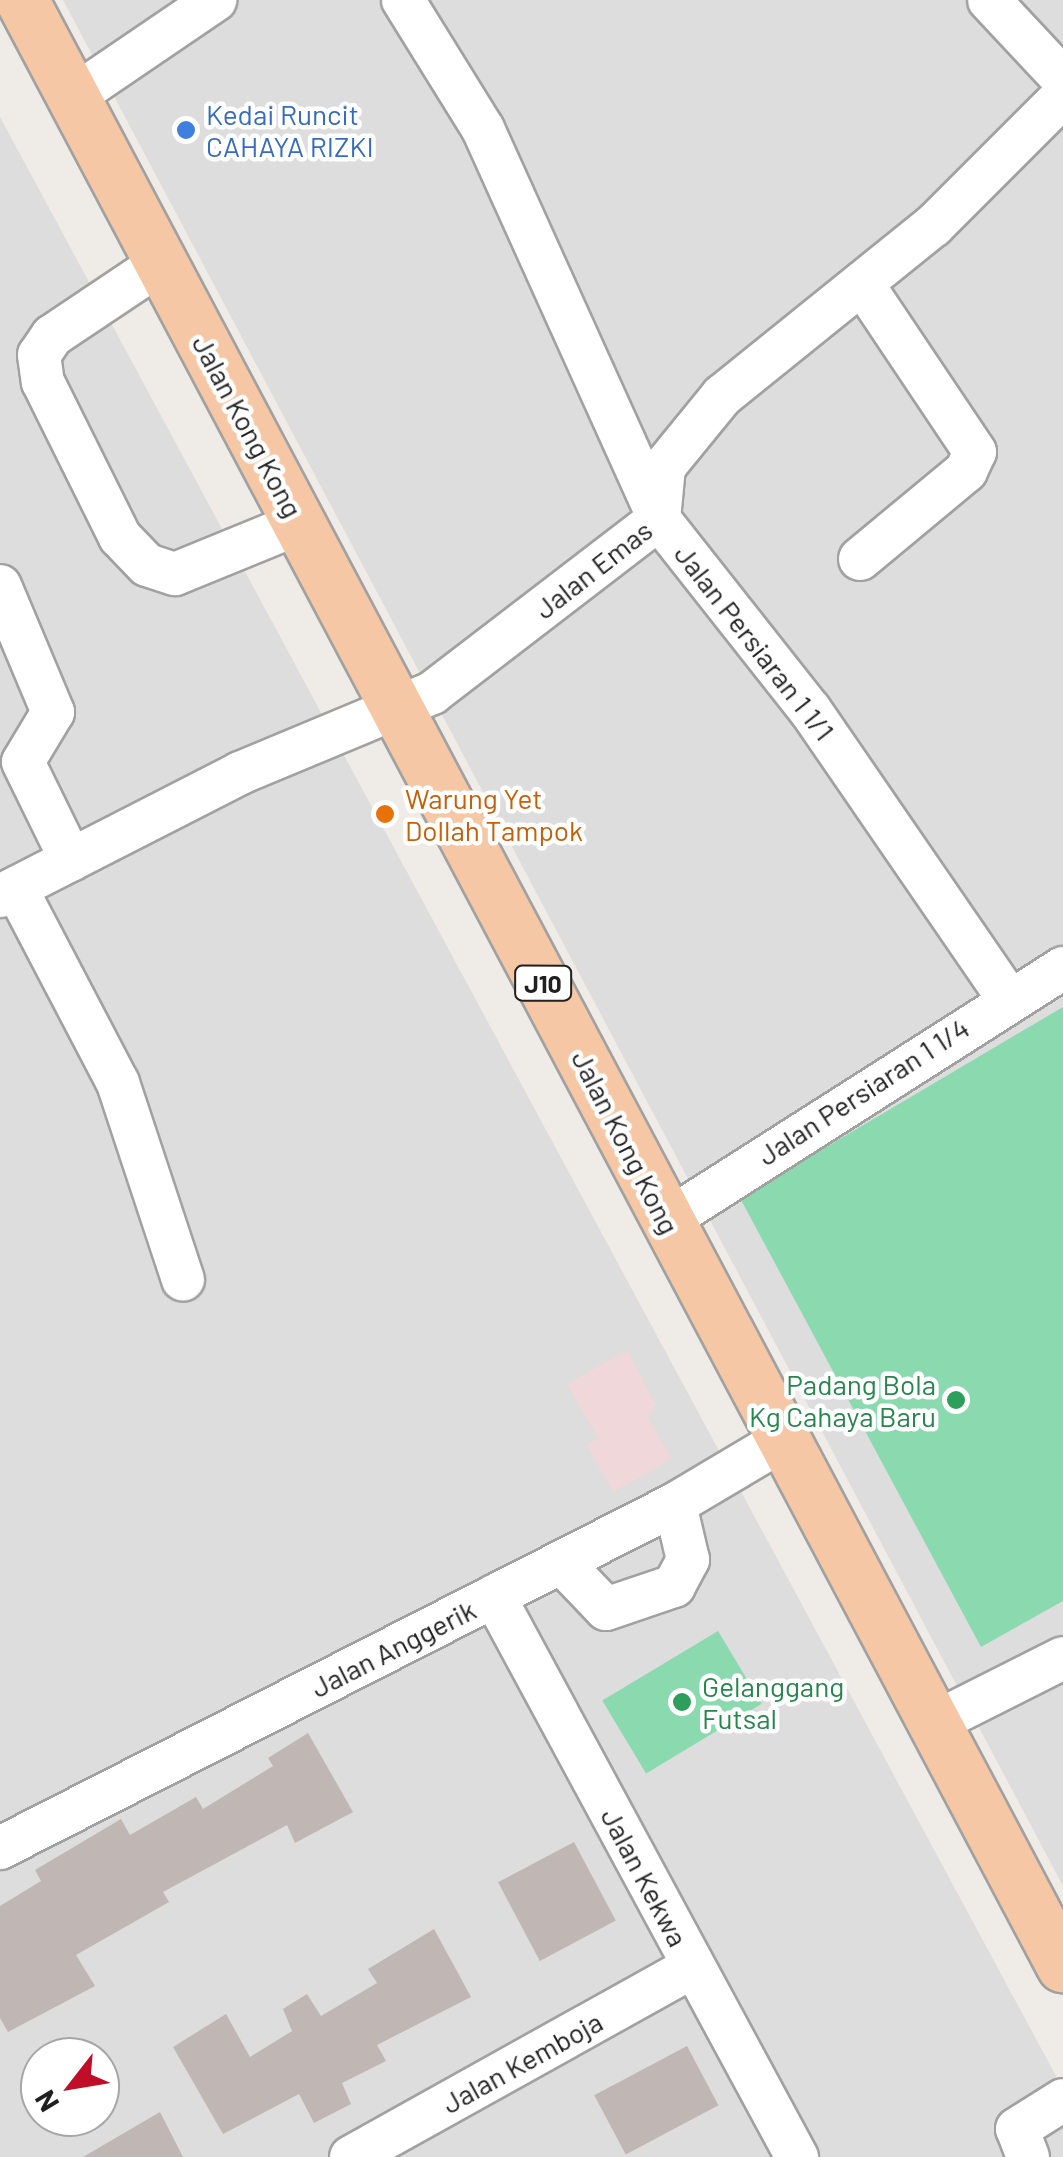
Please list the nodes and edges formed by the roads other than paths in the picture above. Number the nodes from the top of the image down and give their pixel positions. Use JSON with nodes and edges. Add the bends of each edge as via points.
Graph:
{"nodes":[{"id":1,"x":22,"y":0,"type":"edge"},
{"id":2,"x":215,"y":0,"type":"edge"},
{"id":3,"x":403,"y":0,"type":"edge"},
{"id":4,"x":989,"y":0,"type":"edge"},
{"id":5,"x":1063,"y":80,"type":"edge"},
{"id":6,"x":74,"y":96,"type":"junction"},
{"id":7,"x":1063,"y":96,"type":"edge"},
{"id":8,"x":161,"y":264,"type":"junction"},
{"id":9,"x":862,"y":283,"type":"junction"},
{"id":10,"x":659,"y":519,"type":"junction"},
{"id":11,"x":300,"y":524,"type":"junction"},
{"id":12,"x":860,"y":559,"type":"dead end"},
{"id":13,"x":0,"y":586,"type":"edge"},
{"id":14,"x":400,"y":707,"type":"junction"},
{"id":15,"x":71,"y":860,"type":"junction"},
{"id":16,"x":8,"y":892,"type":"edge"},
{"id":17,"x":1063,"y":968,"type":"edge"},
{"id":18,"x":1007,"y":997,"type":"junction"},
{"id":19,"x":666,"y":1220,"type":"junction"},
{"id":20,"x":183,"y":1280,"type":"dead end"},
{"id":21,"x":783,"y":1440,"type":"junction"},
{"id":22,"x":675,"y":1504,"type":"junction"},
{"id":23,"x":561,"y":1562,"type":"junction"},
{"id":24,"x":494,"y":1596,"type":"junction"},
{"id":25,"x":1063,"y":1658,"type":"edge"},
{"id":26,"x":934,"y":1723,"type":"junction"},
{"id":27,"x":0,"y":1848,"type":"edge"},
{"id":28,"x":1063,"y":1966,"type":"edge"},
{"id":29,"x":694,"y":1967,"type":"junction"},
{"id":30,"x":1063,"y":2100,"type":"edge"},
{"id":31,"x":351,"y":2157,"type":"edge"},
{"id":32,"x":797,"y":2157,"type":"edge"},
{"id":33,"x":1028,"y":2157,"type":"edge"}],
"edges":[{"from":1,"to":6,"type":"main road","name":"Jalan Kong Kong","number":"J10"},
{"from":2,"to":6,"type":"street"},
{"from":3,"to":10,"type":"street","name":"Jalan Persiaran 1 1/1","via":[[483,129]]},
{"from":4,"to":5,"type":"street"},
{"from":6,"to":8,"type":"main road","name":"Jalan Kong Kong","number":"J10"},
{"from":7,"to":9,"type":"street","name":"Jalan Emas","via":[[933,226]]},
{"from":8,"to":11,"type":"main road","name":"Jalan Kong Kong","number":"J10"},
{"from":8,"to":11,"type":"street","via":[[52,336],[38,355],[43,382],[120,538],[147,564],[175,574]]},
{"from":9,"to":10,"type":"street","name":"Jalan Emas","via":[[722,396],[664,467]]},
{"from":9,"to":12,"type":"street","via":[[975,452],[966,471]]},
{"from":10,"to":14,"type":"street","name":"Jalan Emas","via":[[432,693]]},
{"from":10,"to":18,"type":"street","name":"Jalan Persiaran 1 1/1","via":[[810,710]]},
{"from":11,"to":14,"type":"main road","name":"Jalan Kong Kong","number":"J10"},
{"from":13,"to":15,"type":"street","via":[[53,712],[23,762]]},
{"from":14,"to":15,"type":"street","name":"Jalan Emas","via":[[240,774]]},
{"from":14,"to":19,"type":"main road","name":"Jalan Kong Kong","number":"J10"},
{"from":15,"to":16,"type":"street","name":"Jalan Emas"},
{"from":16,"to":20,"type":"street","via":[[118,1083]]},
{"from":17,"to":18,"type":"street","name":"Jalan Persiaran 1 1/4"},
{"from":18,"to":19,"type":"street","name":"Jalan Persiaran 1 1/4"},
{"from":19,"to":21,"type":"main road","name":"Jalan Kong Kong","number":"J10"},
{"from":21,"to":22,"type":"street","name":"Jalan Anggerik"},
{"from":21,"to":26,"type":"main road","name":"Jalan Kong Kong","number":"J10"},
{"from":22,"to":23,"type":"street","name":"Jalan Anggerik"},
{"from":22,"to":23,"type":"street","via":[[688,1560],[674,1586],[606,1609]]},
{"from":23,"to":24,"type":"street","name":"Jalan Anggerik"},
{"from":24,"to":27,"type":"street","name":"Jalan Anggerik"},
{"from":24,"to":29,"type":"street","name":"Jalan Kekwa"},
{"from":25,"to":26,"type":"street"},
{"from":26,"to":28,"type":"main road","name":"Jalan Kong Kong","number":"J10"},
{"from":29,"to":31,"type":"street","name":"Jalan Kemboja"},
{"from":29,"to":32,"type":"street","name":"Jalan Kekwa"},
{"from":30,"to":33,"type":"street","via":[[1017,2129]]}]}
